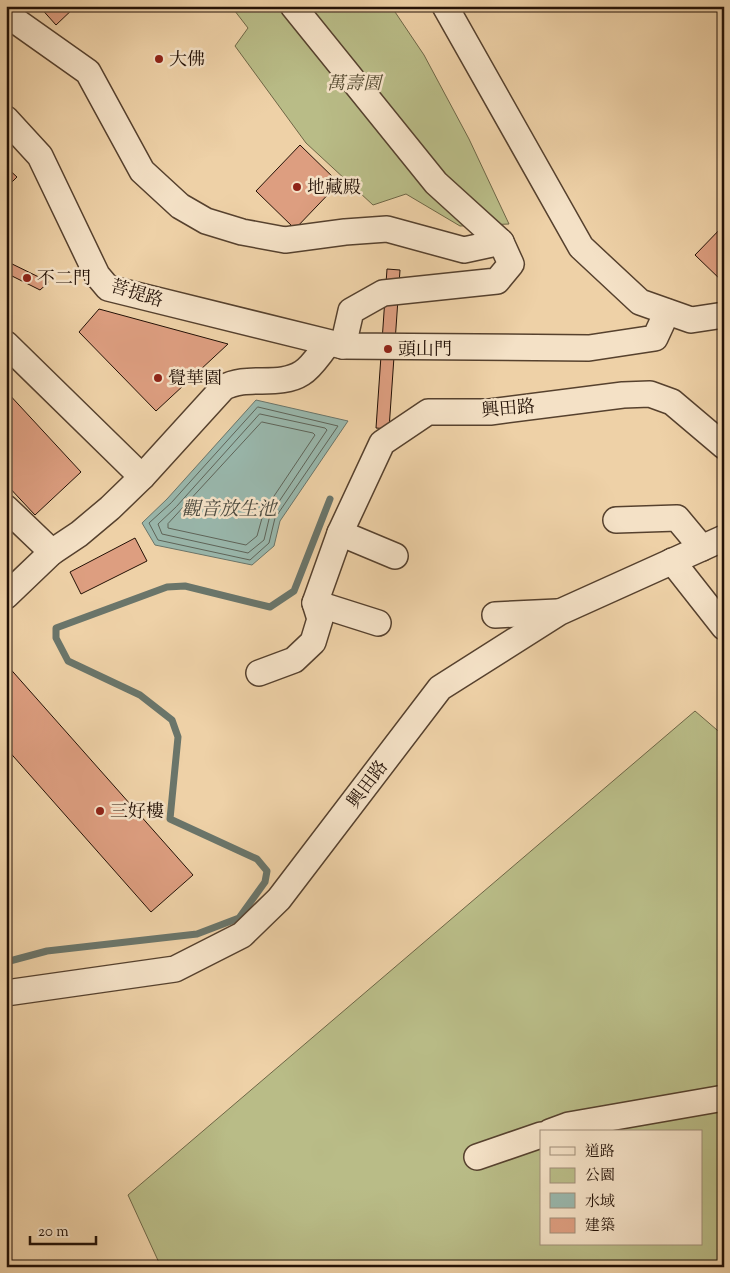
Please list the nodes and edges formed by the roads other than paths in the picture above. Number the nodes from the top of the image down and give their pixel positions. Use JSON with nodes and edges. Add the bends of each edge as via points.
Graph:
{"nodes":[{"id":1,"x":293,"y":6,"type":"edge"},
{"id":2,"x":446,"y":6,"type":"edge"},
{"id":3,"x":6,"y":14,"type":"edge"},
{"id":4,"x":6,"y":119,"type":"edge"},
{"id":5,"x":501,"y":242,"type":"junction"},
{"id":6,"x":667,"y":312,"type":"junction"},
{"id":7,"x":724,"y":315,"type":"edge"},
{"id":8,"x":6,"y":344,"type":"edge"},
{"id":9,"x":336,"y":345,"type":"junction"},
{"id":10,"x":724,"y":446,"type":"edge"},
{"id":11,"x":142,"y":477,"type":"junction"},
{"id":12,"x":6,"y":508,"type":"edge"},
{"id":13,"x":616,"y":520,"type":"dead end"},
{"id":14,"x":340,"y":533,"type":"junction"},
{"id":15,"x":713,"y":543,"type":"edge"},
{"id":16,"x":52,"y":552,"type":"junction"},
{"id":17,"x":395,"y":556,"type":"dead end"},
{"id":18,"x":672,"y":561,"type":"junction"},
{"id":19,"x":6,"y":596,"type":"edge"},
{"id":20,"x":315,"y":603,"type":"junction"},
{"id":21,"x":560,"y":612,"type":"junction"},
{"id":22,"x":495,"y":615,"type":"dead end"},
{"id":23,"x":378,"y":623,"type":"dead end"},
{"id":24,"x":724,"y":626,"type":"edge"},
{"id":25,"x":259,"y":673,"type":"dead end"},
{"id":26,"x":6,"y":993,"type":"edge"},
{"id":27,"x":724,"y":1098,"type":"edge"},
{"id":28,"x":555,"y":1130,"type":"edge"},
{"id":29,"x":540,"y":1135,"type":"edge"},
{"id":30,"x":477,"y":1157,"type":"dead end"}],
"edges":[{"from":1,"to":5,"type":"street","via":[[436,183]]},
{"from":2,"to":6,"type":"street","via":[[582,247],[640,302]]},
{"from":3,"to":5,"type":"street","via":[[88,72],[142,171],[180,206],[206,221],[285,240],[387,229],[464,250]]},
{"from":4,"to":9,"type":"street","name":"菩提路","via":[[40,156],[96,275],[108,288]]},
{"from":5,"to":9,"type":"street","via":[[511,264],[497,281],[383,293],[352,311]]},
{"from":6,"to":7,"type":"street","via":[[692,320]]},
{"from":6,"to":9,"type":"street","name":"菩提路","via":[[655,338],[589,348]]},
{"from":8,"to":11,"type":"street"},
{"from":9,"to":11,"type":"street","via":[[302,373],[274,380],[233,382],[223,388]]},
{"from":10,"to":14,"type":"street","name":"興田路","via":[[672,402],[650,394],[490,412],[428,412],[382,442]]},
{"from":11,"to":16,"type":"street","via":[[79,534]]},
{"from":12,"to":16,"type":"street"},
{"from":13,"to":15,"type":"street","via":[[677,518]]},
{"from":14,"to":17,"type":"street"},
{"from":14,"to":20,"type":"street","name":"興田路"},
{"from":15,"to":18,"type":"street","name":"興田路"},
{"from":16,"to":19,"type":"street"},
{"from":18,"to":21,"type":"street","name":"興田路"},
{"from":18,"to":24,"type":"street"},
{"from":20,"to":23,"type":"street"},
{"from":20,"to":25,"type":"street","name":"興田路","via":[[320,619],[313,642],[294,660]]},
{"from":21,"to":22,"type":"street"},
{"from":21,"to":26,"type":"street","name":"興田路","via":[[440,688],[279,899],[242,935],[175,969]]},
{"from":27,"to":28,"type":"street"},
{"from":29,"to":30,"type":"street"}]}
